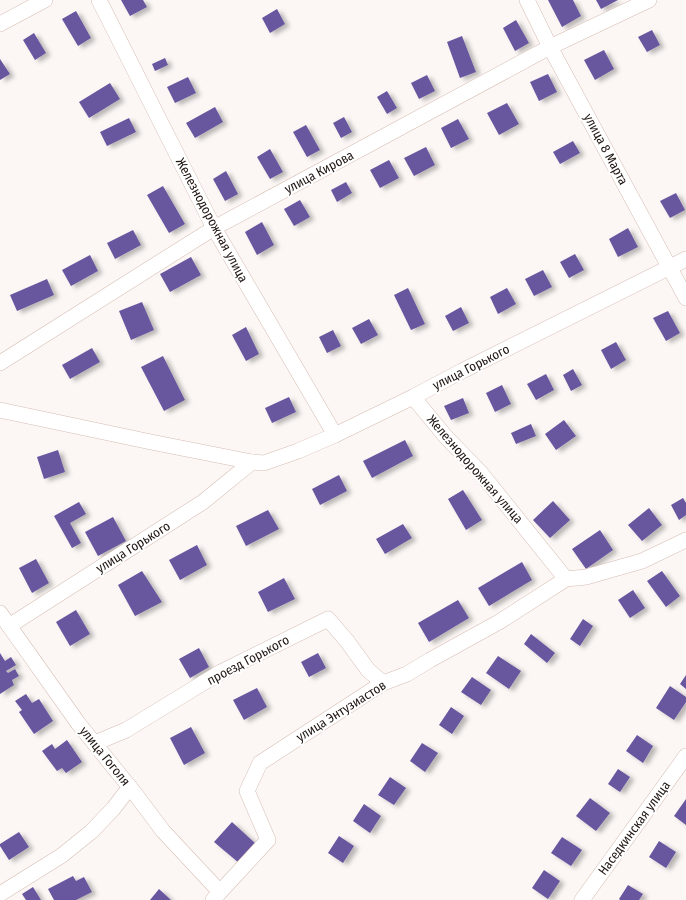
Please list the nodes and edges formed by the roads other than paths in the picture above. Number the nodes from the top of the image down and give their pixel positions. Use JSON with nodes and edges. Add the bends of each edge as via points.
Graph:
{"nodes":[{"id":1,"x":45,"y":0,"type":"edge"},
{"id":2,"x":99,"y":0,"type":"edge"},
{"id":3,"x":526,"y":0,"type":"edge"},
{"id":4,"x":649,"y":0,"type":"edge"},
{"id":5,"x":0,"y":24,"type":"edge"},
{"id":6,"x":550,"y":47,"type":"junction"},
{"id":7,"x":214,"y":228,"type":"junction"},
{"id":8,"x":686,"y":259,"type":"edge"},
{"id":9,"x":669,"y":267,"type":"junction"},
{"id":10,"x":686,"y":298,"type":"edge"},
{"id":11,"x":0,"y":363,"type":"edge"},
{"id":12,"x":413,"y":397,"type":"junction"},
{"id":13,"x":0,"y":410,"type":"edge"},
{"id":14,"x":335,"y":435,"type":"junction"},
{"id":15,"x":252,"y":462,"type":"junction"},
{"id":16,"x":686,"y":540,"type":"edge"},
{"id":17,"x":566,"y":579,"type":"junction"},
{"id":18,"x":0,"y":613,"type":"edge"},
{"id":19,"x":9,"y":626,"type":"junction"},
{"id":20,"x":383,"y":683,"type":"junction"},
{"id":21,"x":95,"y":743,"type":"junction"},
{"id":22,"x":686,"y":756,"type":"edge"},
{"id":23,"x":130,"y":787,"type":"junction"},
{"id":24,"x":0,"y":894,"type":"edge"},
{"id":25,"x":216,"y":896,"type":"edge"},
{"id":26,"x":582,"y":900,"type":"edge"}],
"edges":[{"from":1,"to":5,"type":"street"},
{"from":2,"to":7,"type":"street","name":"Железнодорожная улица"},
{"from":3,"to":6,"type":"street","name":"улица 8 Марта"},
{"from":4,"to":6,"type":"street","name":"улица Кирова"},
{"from":6,"to":7,"type":"street","name":"улица Кирова"},
{"from":6,"to":9,"type":"street","name":"улица 8 Марта"},
{"from":7,"to":11,"type":"street","name":"улица Кирова"},
{"from":7,"to":14,"type":"street","name":"Железнодорожная улица"},
{"from":8,"to":9,"type":"street","name":"улица Горького"},
{"from":9,"to":10,"type":"street","name":"улица 8 Марта"},
{"from":9,"to":12,"type":"street","name":"улица Горького"},
{"from":12,"to":14,"type":"street","name":"улица Горького"},
{"from":12,"to":17,"type":"street","name":"Железнодорожная улица","via":[[446,437],[480,472]]},
{"from":13,"to":15,"type":"street","name":"улица Горького"},
{"from":14,"to":15,"type":"street","name":"улица Горького","via":[[264,463]]},
{"from":15,"to":19,"type":"street","name":"улица Горького","via":[[203,502]]},
{"from":16,"to":17,"type":"street","via":[[642,561],[586,577]]},
{"from":17,"to":20,"type":"street","name":"улица Энтузиастов","via":[[499,622],[407,674]]},
{"from":18,"to":19,"type":"street","name":"улица Гоголя"},
{"from":19,"to":21,"type":"street","name":"улица Гоголя","via":[[78,724]]},
{"from":20,"to":21,"type":"street","name":"проезд Горького","via":[[368,670],[328,619],[221,672],[126,730]]},
{"from":20,"to":25,"type":"street","name":"улица Энтузиастов","via":[[260,763],[247,791],[268,840]]},
{"from":21,"to":23,"type":"street","name":"улица Гоголя"},
{"from":22,"to":26,"type":"street","name":"Наседкинская улица"},
{"from":23,"to":24,"type":"street","via":[[91,832],[61,856]]},
{"from":23,"to":25,"type":"street","name":"улица Гоголя"}]}
